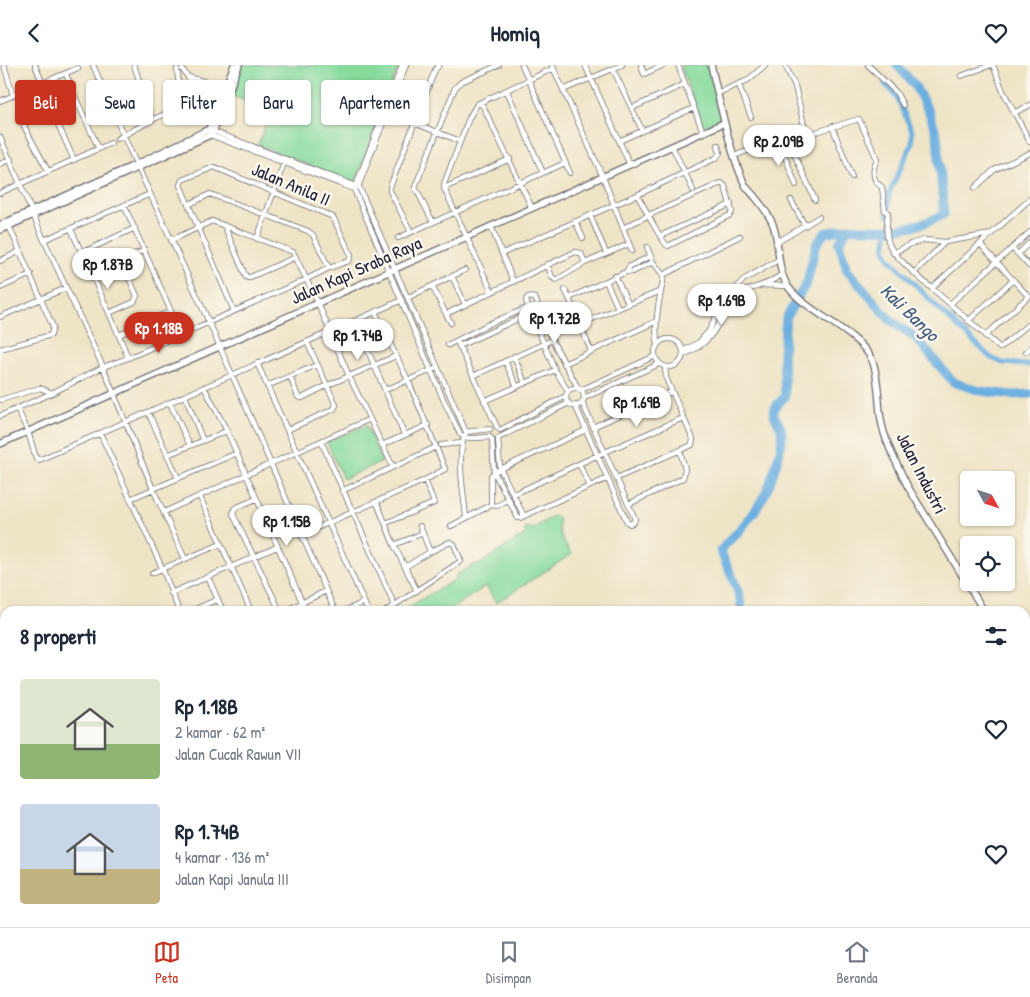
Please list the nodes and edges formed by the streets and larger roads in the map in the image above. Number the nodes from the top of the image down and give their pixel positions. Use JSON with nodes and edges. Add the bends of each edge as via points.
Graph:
{"nodes":[{"id":1,"x":35,"y":65,"type":"edge"},
{"id":2,"x":94,"y":65,"type":"edge"},
{"id":3,"x":134,"y":65,"type":"edge"},
{"id":4,"x":234,"y":65,"type":"edge"},
{"id":5,"x":239,"y":65,"type":"edge"},
{"id":6,"x":402,"y":65,"type":"edge"},
{"id":7,"x":406,"y":65,"type":"edge"},
{"id":8,"x":439,"y":65,"type":"edge"},
{"id":9,"x":499,"y":65,"type":"edge"},
{"id":10,"x":522,"y":65,"type":"edge"},
{"id":11,"x":585,"y":65,"type":"edge"},
{"id":12,"x":622,"y":65,"type":"edge"},
{"id":13,"x":641,"y":65,"type":"edge"},
{"id":14,"x":662,"y":65,"type":"edge"},
{"id":15,"x":678,"y":65,"type":"edge"},
{"id":16,"x":711,"y":65,"type":"edge"},
{"id":17,"x":765,"y":65,"type":"edge"},
{"id":18,"x":785,"y":65,"type":"edge"},
{"id":19,"x":868,"y":65,"type":"edge"},
{"id":20,"x":992,"y":65,"type":"edge"},
{"id":21,"x":3,"y":67,"type":"edge"},
{"id":22,"x":180,"y":67,"type":"edge"},
{"id":23,"x":553,"y":67,"type":"edge"},
{"id":24,"x":78,"y":68,"type":"dead end"},
{"id":25,"x":613,"y":69,"type":"junction"},
{"id":26,"x":66,"y":74,"type":"junction"},
{"id":27,"x":962,"y":76,"type":"dead end"},
{"id":28,"x":188,"y":77,"type":"junction"},
{"id":29,"x":591,"y":78,"type":"junction"},
{"id":30,"x":529,"y":79,"type":"junction"},
{"id":31,"x":41,"y":80,"type":"edge"},
{"id":32,"x":48,"y":80,"type":"edge"},
{"id":33,"x":68,"y":80,"type":"edge"},
{"id":34,"x":139,"y":80,"type":"edge"},
{"id":35,"x":179,"y":80,"type":"edge"},
{"id":36,"x":189,"y":80,"type":"edge"},
{"id":37,"x":199,"y":80,"type":"edge"},
{"id":38,"x":397,"y":80,"type":"edge"},
{"id":39,"x":400,"y":80,"type":"edge"},
{"id":40,"x":685,"y":84,"type":"junction"},
{"id":41,"x":429,"y":85,"type":"edge"},
{"id":42,"x":739,"y":85,"type":"junction"},
{"id":43,"x":563,"y":90,"type":"junction"},
{"id":44,"x":507,"y":91,"type":"junction"},
{"id":45,"x":718,"y":93,"type":"junction"},
{"id":46,"x":13,"y":95,"type":"joint"},
{"id":47,"x":76,"y":99,"type":"edge"},
{"id":48,"x":0,"y":101,"type":"edge"},
{"id":49,"x":481,"y":102,"type":"junction"},
{"id":50,"x":904,"y":105,"type":"dead end"},
{"id":51,"x":1030,"y":105,"type":"edge"},
{"id":52,"x":632,"y":108,"type":"junction"},
{"id":53,"x":694,"y":108,"type":"junction"},
{"id":54,"x":1014,"y":113,"type":"junction"},
{"id":55,"x":751,"y":117,"type":"dead end"},
{"id":56,"x":724,"y":123,"type":"junction"},
{"id":57,"x":24,"y":125,"type":"edge"},
{"id":58,"x":58,"y":125,"type":"edge"},
{"id":59,"x":144,"y":125,"type":"edge"},
{"id":60,"x":381,"y":125,"type":"edge"},
{"id":61,"x":413,"y":125,"type":"edge"},
{"id":62,"x":420,"y":125,"type":"edge"},
{"id":63,"x":832,"y":126,"type":"junction"},
{"id":64,"x":642,"y":130,"type":"junction"},
{"id":65,"x":437,"y":131,"type":"junction"},
{"id":66,"x":211,"y":132,"type":"junction"},
{"id":67,"x":703,"y":132,"type":"junction"},
{"id":68,"x":806,"y":134,"type":"junction"},
{"id":69,"x":0,"y":137,"type":"edge"},
{"id":70,"x":124,"y":137,"type":"junction"},
{"id":71,"x":117,"y":139,"type":"dead end"},
{"id":72,"x":788,"y":140,"type":"junction"},
{"id":73,"x":460,"y":141,"type":"junction"},
{"id":74,"x":620,"y":141,"type":"junction"},
{"id":75,"x":1030,"y":142,"type":"edge"},
{"id":76,"x":111,"y":143,"type":"dead end"},
{"id":77,"x":780,"y":143,"type":"junction"},
{"id":78,"x":718,"y":145,"type":"dead end"},
{"id":79,"x":672,"y":146,"type":"junction"},
{"id":80,"x":99,"y":149,"type":"junction"},
{"id":81,"x":1030,"y":153,"type":"edge"},
{"id":82,"x":734,"y":156,"type":"junction"},
{"id":83,"x":11,"y":159,"type":"junction"},
{"id":84,"x":510,"y":159,"type":"junction"},
{"id":85,"x":74,"y":160,"type":"junction"},
{"id":86,"x":285,"y":161,"type":"junction"},
{"id":87,"x":565,"y":163,"type":"junction"},
{"id":88,"x":0,"y":164,"type":"edge"},
{"id":89,"x":630,"y":165,"type":"junction"},
{"id":90,"x":138,"y":166,"type":"junction"},
{"id":91,"x":48,"y":171,"type":"junction"},
{"id":92,"x":543,"y":173,"type":"junction"},
{"id":93,"x":570,"y":173,"type":"dead end"},
{"id":94,"x":684,"y":173,"type":"junction"},
{"id":95,"x":604,"y":177,"type":"junction"},
{"id":96,"x":852,"y":177,"type":"dead end"},
{"id":97,"x":521,"y":182,"type":"junction"},
{"id":98,"x":21,"y":184,"type":"junction"},
{"id":99,"x":796,"y":185,"type":"dead end"},
{"id":100,"x":357,"y":187,"type":"junction"},
{"id":101,"x":444,"y":188,"type":"junction"},
{"id":102,"x":975,"y":188,"type":"dead end"},
{"id":103,"x":693,"y":190,"type":"dead end"},
{"id":104,"x":275,"y":192,"type":"junction"},
{"id":105,"x":0,"y":193,"type":"edge"},
{"id":106,"x":150,"y":194,"type":"junction"},
{"id":107,"x":637,"y":195,"type":"junction"},
{"id":108,"x":1030,"y":199,"type":"edge"},
{"id":109,"x":791,"y":200,"type":"dead end"},
{"id":110,"x":815,"y":200,"type":"dead end"},
{"id":111,"x":613,"y":204,"type":"junction"},
{"id":112,"x":730,"y":204,"type":"junction"},
{"id":113,"x":124,"y":205,"type":"junction"},
{"id":114,"x":188,"y":205,"type":"junction"},
{"id":115,"x":532,"y":208,"type":"junction"},
{"id":116,"x":32,"y":212,"type":"junction"},
{"id":117,"x":455,"y":212,"type":"junction"},
{"id":118,"x":266,"y":214,"type":"junction"},
{"id":119,"x":590,"y":215,"type":"junction"},
{"id":120,"x":649,"y":215,"type":"junction"},
{"id":121,"x":819,"y":217,"type":"dead end"},
{"id":122,"x":575,"y":221,"type":"junction"},
{"id":123,"x":433,"y":223,"type":"junction"},
{"id":124,"x":0,"y":225,"type":"edge"},
{"id":125,"x":224,"y":225,"type":"junction"},
{"id":126,"x":9,"y":226,"type":"junction"},
{"id":127,"x":491,"y":226,"type":"junction"},
{"id":128,"x":805,"y":226,"type":"junction"},
{"id":129,"x":198,"y":227,"type":"junction"},
{"id":130,"x":623,"y":228,"type":"junction"},
{"id":131,"x":71,"y":229,"type":"junction"},
{"id":132,"x":135,"y":229,"type":"junction"},
{"id":133,"x":0,"y":230,"type":"edge"},
{"id":134,"x":411,"y":232,"type":"junction"},
{"id":135,"x":1030,"y":233,"type":"edge"},
{"id":136,"x":991,"y":234,"type":"junction"},
{"id":137,"x":660,"y":236,"type":"junction"},
{"id":138,"x":740,"y":236,"type":"dead end"},
{"id":139,"x":466,"y":237,"type":"junction"},
{"id":140,"x":398,"y":238,"type":"dead end"},
{"id":141,"x":583,"y":238,"type":"dead end"},
{"id":142,"x":257,"y":239,"type":"junction"},
{"id":143,"x":44,"y":240,"type":"junction"},
{"id":144,"x":172,"y":240,"type":"junction"},
{"id":145,"x":945,"y":242,"type":"junction"},
{"id":146,"x":1030,"y":242,"type":"edge"},
{"id":147,"x":776,"y":243,"type":"junction"},
{"id":148,"x":629,"y":244,"type":"junction"},
{"id":149,"x":980,"y":244,"type":"junction"},
{"id":150,"x":647,"y":247,"type":"dead end"},
{"id":151,"x":1013,"y":249,"type":"junction"},
{"id":152,"x":145,"y":250,"type":"junction"},
{"id":153,"x":20,"y":251,"type":"junction"},
{"id":154,"x":632,"y":251,"type":"dead end"},
{"id":155,"x":81,"y":253,"type":"junction"},
{"id":156,"x":503,"y":253,"type":"junction"},
{"id":157,"x":606,"y":253,"type":"junction"},
{"id":158,"x":893,"y":253,"type":"junction"},
{"id":159,"x":1018,"y":254,"type":"junction"},
{"id":160,"x":296,"y":257,"type":"junction"},
{"id":161,"x":652,"y":259,"type":"junction"},
{"id":162,"x":120,"y":260,"type":"junction"},
{"id":163,"x":778,"y":260,"type":"junction"},
{"id":164,"x":0,"y":261,"type":"edge"},
{"id":165,"x":997,"y":262,"type":"junction"},
{"id":166,"x":585,"y":263,"type":"junction"},
{"id":167,"x":547,"y":264,"type":"junction"},
{"id":168,"x":1030,"y":267,"type":"edge"},
{"id":169,"x":329,"y":268,"type":"junction"},
{"id":170,"x":393,"y":270,"type":"junction"},
{"id":171,"x":465,"y":270,"type":"dead end"},
{"id":172,"x":915,"y":272,"type":"junction"},
{"id":173,"x":90,"y":273,"type":"junction"},
{"id":174,"x":31,"y":274,"type":"junction"},
{"id":175,"x":783,"y":274,"type":"junction"},
{"id":176,"x":663,"y":275,"type":"junction"},
{"id":177,"x":615,"y":276,"type":"junction"},
{"id":178,"x":452,"y":277,"type":"junction"},
{"id":179,"x":306,"y":279,"type":"junction"},
{"id":180,"x":1013,"y":280,"type":"junction"},
{"id":181,"x":513,"y":281,"type":"junction"},
{"id":182,"x":606,"y":281,"type":"junction"},
{"id":183,"x":762,"y":285,"type":"junction"},
{"id":184,"x":432,"y":286,"type":"junction"},
{"id":185,"x":788,"y":286,"type":"junction"},
{"id":186,"x":0,"y":288,"type":"edge"},
{"id":187,"x":66,"y":288,"type":"junction"},
{"id":188,"x":932,"y":288,"type":"junction"},
{"id":189,"x":566,"y":290,"type":"dead end"},
{"id":190,"x":661,"y":291,"type":"junction"},
{"id":191,"x":492,"y":292,"type":"junction"},
{"id":192,"x":1029,"y":296,"type":"edge"},
{"id":193,"x":408,"y":297,"type":"junction"},
{"id":194,"x":40,"y":298,"type":"junction"},
{"id":195,"x":569,"y":298,"type":"junction"},
{"id":196,"x":402,"y":299,"type":"junction"},
{"id":197,"x":318,"y":303,"type":"junction"},
{"id":198,"x":628,"y":303,"type":"junction"},
{"id":199,"x":465,"y":304,"type":"junction"},
{"id":200,"x":950,"y":304,"type":"junction"},
{"id":201,"x":618,"y":308,"type":"junction"},
{"id":202,"x":530,"y":310,"type":"junction"},
{"id":203,"x":171,"y":311,"type":"junction"},
{"id":204,"x":234,"y":311,"type":"junction"},
{"id":205,"x":375,"y":312,"type":"junction"},
{"id":206,"x":109,"y":313,"type":"junction"},
{"id":207,"x":446,"y":314,"type":"junction"},
{"id":208,"x":0,"y":317,"type":"edge"},
{"id":209,"x":355,"y":321,"type":"junction"},
{"id":210,"x":657,"y":321,"type":"junction"},
{"id":211,"x":968,"y":321,"type":"junction"},
{"id":212,"x":209,"y":322,"type":"junction"},
{"id":213,"x":451,"y":323,"type":"dead end"},
{"id":214,"x":1030,"y":323,"type":"edge"},
{"id":215,"x":580,"y":324,"type":"junction"},
{"id":216,"x":330,"y":332,"type":"junction"},
{"id":217,"x":181,"y":334,"type":"junction"},
{"id":218,"x":119,"y":335,"type":"junction"},
{"id":219,"x":985,"y":336,"type":"junction"},
{"id":220,"x":552,"y":340,"type":"junction"},
{"id":221,"x":307,"y":342,"type":"junction"},
{"id":222,"x":458,"y":343,"type":"junction"},
{"id":223,"x":544,"y":343,"type":"junction"},
{"id":224,"x":658,"y":344,"type":"junction"},
{"id":225,"x":448,"y":345,"type":"dead end"},
{"id":226,"x":219,"y":347,"type":"junction"},
{"id":227,"x":0,"y":349,"type":"edge"},
{"id":228,"x":591,"y":351,"type":"junction"},
{"id":229,"x":683,"y":353,"type":"junction"},
{"id":230,"x":396,"y":355,"type":"junction"},
{"id":231,"x":514,"y":356,"type":"junction"},
{"id":232,"x":655,"y":356,"type":"junction"},
{"id":233,"x":128,"y":358,"type":"junction"},
{"id":234,"x":505,"y":361,"type":"junction"},
{"id":235,"x":257,"y":363,"type":"junction"},
{"id":236,"x":564,"y":364,"type":"junction"},
{"id":237,"x":659,"y":364,"type":"junction"},
{"id":238,"x":317,"y":365,"type":"junction"},
{"id":239,"x":374,"y":365,"type":"junction"},
{"id":240,"x":103,"y":367,"type":"junction"},
{"id":241,"x":437,"y":367,"type":"junction"},
{"id":242,"x":665,"y":367,"type":"junction"},
{"id":243,"x":555,"y":370,"type":"junction"},
{"id":244,"x":431,"y":371,"type":"junction"},
{"id":245,"x":230,"y":375,"type":"junction"},
{"id":246,"x":473,"y":375,"type":"junction"},
{"id":247,"x":290,"y":376,"type":"junction"},
{"id":248,"x":349,"y":376,"type":"junction"},
{"id":249,"x":408,"y":380,"type":"junction"},
{"id":250,"x":526,"y":383,"type":"junction"},
{"id":251,"x":326,"y":386,"type":"junction"},
{"id":252,"x":204,"y":387,"type":"junction"},
{"id":253,"x":267,"y":387,"type":"junction"},
{"id":254,"x":517,"y":387,"type":"junction"},
{"id":255,"x":579,"y":389,"type":"junction"},
{"id":256,"x":385,"y":391,"type":"junction"},
{"id":257,"x":113,"y":392,"type":"junction"},
{"id":258,"x":671,"y":392,"type":"junction"},
{"id":259,"x":52,"y":393,"type":"junction"},
{"id":260,"x":567,"y":393,"type":"junction"},
{"id":261,"x":185,"y":396,"type":"junction"},
{"id":262,"x":451,"y":398,"type":"junction"},
{"id":263,"x":0,"y":400,"type":"edge"},
{"id":264,"x":583,"y":400,"type":"junction"},
{"id":265,"x":444,"y":401,"type":"junction"},
{"id":266,"x":484,"y":401,"type":"junction"},
{"id":267,"x":170,"y":403,"type":"junction"},
{"id":268,"x":569,"y":403,"type":"junction"},
{"id":269,"x":575,"y":405,"type":"junction"},
{"id":270,"x":17,"y":408,"type":"junction"},
{"id":271,"x":148,"y":412,"type":"junction"},
{"id":272,"x":530,"y":415,"type":"junction"},
{"id":273,"x":0,"y":416,"type":"edge"},
{"id":274,"x":683,"y":418,"type":"junction"},
{"id":275,"x":370,"y":419,"type":"junction"},
{"id":276,"x":126,"y":421,"type":"junction"},
{"id":277,"x":533,"y":422,"type":"junction"},
{"id":278,"x":428,"y":425,"type":"junction"},
{"id":279,"x":594,"y":427,"type":"junction"},
{"id":280,"x":490,"y":429,"type":"junction"},
{"id":281,"x":498,"y":429,"type":"junction"},
{"id":282,"x":287,"y":430,"type":"junction"},
{"id":283,"x":586,"y":430,"type":"junction"},
{"id":284,"x":227,"y":431,"type":"junction"},
{"id":285,"x":28,"y":432,"type":"junction"},
{"id":286,"x":466,"y":432,"type":"junction"},
{"id":287,"x":100,"y":433,"type":"junction"},
{"id":288,"x":404,"y":434,"type":"junction"},
{"id":289,"x":491,"y":438,"type":"junction"},
{"id":290,"x":499,"y":438,"type":"junction"},
{"id":291,"x":463,"y":440,"type":"junction"},
{"id":292,"x":203,"y":441,"type":"junction"},
{"id":293,"x":321,"y":441,"type":"junction"},
{"id":294,"x":0,"y":444,"type":"edge"},
{"id":295,"x":382,"y":445,"type":"junction"},
{"id":296,"x":190,"y":446,"type":"junction"},
{"id":297,"x":438,"y":446,"type":"junction"},
{"id":298,"x":680,"y":450,"type":"junction"},
{"id":299,"x":298,"y":452,"type":"junction"},
{"id":300,"x":605,"y":452,"type":"junction"},
{"id":301,"x":236,"y":453,"type":"junction"},
{"id":302,"x":167,"y":455,"type":"junction"},
{"id":303,"x":598,"y":455,"type":"junction"},
{"id":304,"x":270,"y":464,"type":"junction"},
{"id":305,"x":579,"y":464,"type":"junction"},
{"id":306,"x":393,"y":467,"type":"junction"},
{"id":307,"x":500,"y":468,"type":"junction"},
{"id":308,"x":494,"y":471,"type":"junction"},
{"id":309,"x":246,"y":475,"type":"junction"},
{"id":310,"x":178,"y":478,"type":"junction"},
{"id":311,"x":608,"y":478,"type":"junction"},
{"id":312,"x":617,"y":478,"type":"junction"},
{"id":313,"x":425,"y":481,"type":"junction"},
{"id":314,"x":590,"y":486,"type":"junction"},
{"id":315,"x":153,"y":489,"type":"junction"},
{"id":316,"x":342,"y":491,"type":"junction"},
{"id":317,"x":514,"y":494,"type":"junction"},
{"id":318,"x":200,"y":497,"type":"junction"},
{"id":319,"x":130,"y":499,"type":"junction"},
{"id":320,"x":256,"y":499,"type":"junction"},
{"id":321,"x":509,"y":499,"type":"junction"},
{"id":322,"x":376,"y":503,"type":"junction"},
{"id":323,"x":629,"y":504,"type":"junction"},
{"id":324,"x":492,"y":505,"type":"junction"},
{"id":325,"x":164,"y":512,"type":"junction"},
{"id":326,"x":353,"y":513,"type":"junction"},
{"id":327,"x":524,"y":516,"type":"junction"},
{"id":328,"x":466,"y":517,"type":"junction"},
{"id":329,"x":329,"y":523,"type":"junction"},
{"id":330,"x":386,"y":523,"type":"junction"},
{"id":331,"x":420,"y":526,"type":"dead end"},
{"id":332,"x":451,"y":526,"type":"dead end"},
{"id":333,"x":423,"y":533,"type":"junction"},
{"id":334,"x":301,"y":535,"type":"junction"},
{"id":335,"x":221,"y":544,"type":"junction"},
{"id":336,"x":394,"y":545,"type":"junction"},
{"id":337,"x":277,"y":547,"type":"junction"},
{"id":338,"x":430,"y":552,"type":"junction"},
{"id":339,"x":254,"y":556,"type":"junction"},
{"id":340,"x":185,"y":559,"type":"junction"},
{"id":341,"x":232,"y":567,"type":"junction"},
{"id":342,"x":405,"y":567,"type":"junction"},
{"id":343,"x":162,"y":568,"type":"junction"},
{"id":344,"x":152,"y":573,"type":"dead end"},
{"id":345,"x":208,"y":577,"type":"junction"},
{"id":346,"x":326,"y":591,"type":"junction"},
{"id":347,"x":417,"y":591,"type":"junction"},
{"id":348,"x":171,"y":593,"type":"junction"},
{"id":349,"x":218,"y":599,"type":"junction"},
{"id":350,"x":364,"y":602,"type":"junction"},
{"id":351,"x":302,"y":603,"type":"junction"},
{"id":352,"x":176,"y":606,"type":"edge"},
{"id":353,"x":202,"y":606,"type":"edge"},
{"id":354,"x":221,"y":606,"type":"edge"},
{"id":355,"x":249,"y":606,"type":"edge"},
{"id":356,"x":278,"y":606,"type":"edge"},
{"id":357,"x":296,"y":606,"type":"edge"},
{"id":358,"x":304,"y":606,"type":"edge"},
{"id":359,"x":332,"y":606,"type":"edge"},
{"id":360,"x":356,"y":606,"type":"edge"},
{"id":361,"x":366,"y":606,"type":"edge"},
{"id":362,"x":395,"y":606,"type":"joint"},
{"id":363,"x":981,"y":606,"type":"edge"}],
"edges":[{"from":1,"to":31,"type":"street"},
{"from":2,"to":70,"type":"street"},
{"from":3,"to":34,"type":"street"},
{"from":4,"to":66,"type":"street"},
{"from":5,"to":66,"type":"street"},
{"from":6,"to":38,"type":"street"},
{"from":7,"to":39,"type":"street"},
{"from":8,"to":41,"type":"street"},
{"from":9,"to":65,"type":"street","via":[[457,85]]},
{"from":10,"to":30,"type":"street"},
{"from":11,"to":29,"type":"street"},
{"from":12,"to":25,"type":"street"},
{"from":13,"to":14,"type":"street","via":[[644,74]]},
{"from":15,"to":40,"type":"street"},
{"from":16,"to":45,"type":"street","name":"Jalan Industri"},
{"from":17,"to":42,"type":"street"},
{"from":18,"to":68,"type":"street","via":[[795,86]]},
{"from":19,"to":50,"type":"street","via":[[896,92]]},
{"from":20,"to":27,"type":"street"},
{"from":20,"to":54,"type":"street"},
{"from":21,"to":46,"type":"street"},
{"from":22,"to":28,"type":"street"},
{"from":22,"to":35,"type":"street"},
{"from":23,"to":30,"type":"street"},
{"from":23,"to":43,"type":"street"},
{"from":24,"to":26,"type":"street"},
{"from":25,"to":29,"type":"street"},
{"from":25,"to":52,"type":"street"},
{"from":26,"to":32,"type":"street"},
{"from":26,"to":33,"type":"street"},
{"from":28,"to":36,"type":"street"},
{"from":28,"to":37,"type":"street"},
{"from":29,"to":43,"type":"street"},
{"from":29,"to":74,"type":"street"},
{"from":30,"to":44,"type":"street"},
{"from":30,"to":87,"type":"street"},
{"from":40,"to":52,"type":"street"},
{"from":40,"to":53,"type":"street"},
{"from":42,"to":45,"type":"street"},
{"from":42,"to":55,"type":"street"},
{"from":43,"to":95,"type":"street"},
{"from":44,"to":49,"type":"street"},
{"from":44,"to":92,"type":"street"},
{"from":45,"to":56,"type":"street","name":"Jalan Industri"},
{"from":46,"to":48,"type":"street"},
{"from":47,"to":80,"type":"street"},
{"from":49,"to":73,"type":"street","via":[[474,109]]},
{"from":49,"to":84,"type":"street"},
{"from":51,"to":54,"type":"street"},
{"from":52,"to":64,"type":"street"},
{"from":53,"to":64,"type":"street"},
{"from":53,"to":67,"type":"street"},
{"from":54,"to":75,"type":"street"},
{"from":56,"to":67,"type":"street","name":"Jalan Kapi Sraba Raya"},
{"from":56,"to":82,"type":"street","name":"Jalan Industri"},
{"from":57,"to":91,"type":"street"},
{"from":58,"to":85,"type":"street"},
{"from":59,"to":70,"type":"street"},
{"from":60,"to":100,"type":"street"},
{"from":61,"to":134,"type":"street","via":[[389,189]]},
{"from":62,"to":65,"type":"street"},
{"from":63,"to":68,"type":"street"},
{"from":63,"to":96,"type":"street"},
{"from":63,"to":158,"type":"street","via":[[860,120],[877,159],[873,176],[882,187],[888,213],[887,237]]},
{"from":64,"to":74,"type":"street"},
{"from":65,"to":73,"type":"street"},
{"from":65,"to":123,"type":"street","via":[[415,187]]},
{"from":66,"to":86,"type":"street"},
{"from":66,"to":90,"type":"street"},
{"from":67,"to":79,"type":"street","name":"Jalan Kapi Sraba Raya"},
{"from":68,"to":72,"type":"street"},
{"from":69,"to":83,"type":"street"},
{"from":70,"to":71,"type":"street"},
{"from":70,"to":90,"type":"street"},
{"from":72,"to":77,"type":"street"},
{"from":72,"to":110,"type":"street"},
{"from":73,"to":101,"type":"street"},
{"from":74,"to":89,"type":"street"},
{"from":76,"to":80,"type":"street"},
{"from":77,"to":82,"type":"street"},
{"from":77,"to":99,"type":"street"},
{"from":78,"to":94,"type":"street","via":[[718,157]]},
{"from":79,"to":89,"type":"street","name":"Jalan Kapi Sraba Raya"},
{"from":79,"to":94,"type":"street"},
{"from":80,"to":85,"type":"street"},
{"from":81,"to":102,"type":"street","via":[[994,170]]},
{"from":82,"to":147,"type":"street","name":"Jalan Industri","via":[[747,189],[772,221]]},
{"from":83,"to":88,"type":"street"},
{"from":83,"to":98,"type":"street"},
{"from":84,"to":97,"type":"street"},
{"from":84,"to":101,"type":"street"},
{"from":85,"to":91,"type":"street"},
{"from":86,"to":100,"type":"street"},
{"from":86,"to":104,"type":"street"},
{"from":87,"to":92,"type":"street"},
{"from":87,"to":93,"type":"street"},
{"from":89,"to":95,"type":"street","name":"Jalan Kapi Sraba Raya"},
{"from":90,"to":106,"type":"street"},
{"from":90,"to":116,"type":"street"},
{"from":91,"to":98,"type":"street"},
{"from":92,"to":97,"type":"street"},
{"from":94,"to":103,"type":"street"},
{"from":94,"to":107,"type":"street"},
{"from":95,"to":111,"type":"street"},
{"from":95,"to":115,"type":"street","name":"Jalan Kapi Sraba Raya"},
{"from":97,"to":115,"type":"street"},
{"from":97,"to":117,"type":"street"},
{"from":98,"to":105,"type":"street"},
{"from":98,"to":116,"type":"street"},
{"from":100,"to":170,"type":"street"},
{"from":101,"to":117,"type":"street"},
{"from":104,"to":114,"type":"street","name":"Jalan Anila II","via":[[214,167],[180,183]]},
{"from":104,"to":118,"type":"street"},
{"from":104,"to":169,"type":"street","name":"Jalan Anila II","via":[[333,217],[350,258]]},
{"from":106,"to":113,"type":"street"},
{"from":106,"to":144,"type":"street"},
{"from":107,"to":111,"type":"street"},
{"from":107,"to":120,"type":"street"},
{"from":108,"to":136,"type":"street"},
{"from":109,"to":128,"type":"street"},
{"from":111,"to":119,"type":"street"},
{"from":111,"to":130,"type":"street"},
{"from":112,"to":120,"type":"street","via":[[721,183]]},
{"from":112,"to":137,"type":"street"},
{"from":112,"to":137,"type":"street","via":[[730,215],[668,246]]},
{"from":113,"to":131,"type":"street"},
{"from":113,"to":132,"type":"street"},
{"from":114,"to":118,"type":"street","via":[[210,194]]},
{"from":114,"to":129,"type":"street"},
{"from":115,"to":127,"type":"street","name":"Jalan Kapi Sraba Raya"},
{"from":116,"to":124,"type":"street"},
{"from":116,"to":126,"type":"street"},
{"from":116,"to":143,"type":"street"},
{"from":117,"to":123,"type":"street"},
{"from":117,"to":139,"type":"street"},
{"from":118,"to":142,"type":"street"},
{"from":118,"to":169,"type":"street","via":[[311,232]]},
{"from":119,"to":122,"type":"street"},
{"from":119,"to":157,"type":"street"},
{"from":120,"to":130,"type":"street"},
{"from":120,"to":137,"type":"street"},
{"from":121,"to":128,"type":"street"},
{"from":122,"to":141,"type":"street"},
{"from":122,"to":156,"type":"street"},
{"from":123,"to":134,"type":"street"},
{"from":125,"to":129,"type":"street","via":[[212,221]]},
{"from":125,"to":142,"type":"street"},
{"from":125,"to":160,"type":"street","via":[[248,278]]},
{"from":126,"to":133,"type":"street"},
{"from":126,"to":153,"type":"street"},
{"from":127,"to":139,"type":"street","name":"Jalan Kapi Sraba Raya"},
{"from":127,"to":156,"type":"street"},
{"from":128,"to":147,"type":"street"},
{"from":129,"to":144,"type":"street"},
{"from":129,"to":204,"type":"street"},
{"from":130,"to":148,"type":"street"},
{"from":131,"to":143,"type":"street"},
{"from":131,"to":155,"type":"street"},
{"from":132,"to":152,"type":"street"},
{"from":132,"to":155,"type":"street"},
{"from":134,"to":140,"type":"street"},
{"from":135,"to":151,"type":"street"},
{"from":136,"to":145,"type":"street"},
{"from":136,"to":149,"type":"street"},
{"from":138,"to":176,"type":"street"},
{"from":139,"to":170,"type":"street","name":"Jalan Kapi Sraba Raya"},
{"from":139,"to":191,"type":"street"},
{"from":142,"to":160,"type":"street","via":[[292,251]]},
{"from":143,"to":187,"type":"street"},
{"from":144,"to":212,"type":"street"},
{"from":145,"to":158,"type":"street","via":[[924,240]]},
{"from":145,"to":172,"type":"street"},
{"from":146,"to":159,"type":"street"},
{"from":147,"to":163,"type":"street","name":"Jalan Industri"},
{"from":148,"to":154,"type":"street"},
{"from":148,"to":157,"type":"street"},
{"from":149,"to":165,"type":"street"},
{"from":149,"to":188,"type":"street"},
{"from":150,"to":161,"type":"street"},
{"from":151,"to":159,"type":"street"},
{"from":151,"to":165,"type":"street"},
{"from":152,"to":162,"type":"street"},
{"from":152,"to":203,"type":"street"},
{"from":153,"to":164,"type":"street"},
{"from":153,"to":174,"type":"street"},
{"from":155,"to":173,"type":"street"},
{"from":156,"to":181,"type":"street"},
{"from":157,"to":166,"type":"street"},
{"from":158,"to":172,"type":"street"},
{"from":159,"to":168,"type":"street"},
{"from":160,"to":179,"type":"street"},
{"from":161,"to":176,"type":"street"},
{"from":161,"to":177,"type":"street","via":[[630,266]]},
{"from":162,"to":173,"type":"street"},
{"from":162,"to":206,"type":"street","via":[[137,296],[134,302]]},
{"from":163,"to":175,"type":"street","name":"Jalan Industri"},
{"from":163,"to":229,"type":"street","via":[[743,280],[719,310],[709,331]]},
{"from":165,"to":180,"type":"street"},
{"from":165,"to":200,"type":"street"},
{"from":166,"to":167,"type":"street","via":[[578,251]]},
{"from":166,"to":167,"type":"street","via":[[556,280]]},
{"from":167,"to":181,"type":"street"},
{"from":169,"to":179,"type":"street","name":"Jalan Anila II"},
{"from":170,"to":193,"type":"street"},
{"from":170,"to":196,"type":"street"},
{"from":170,"to":197,"type":"street","name":"Jalan Kapi Sraba Raya"},
{"from":171,"to":178,"type":"street"},
{"from":172,"to":188,"type":"street"},
{"from":173,"to":206,"type":"street"},
{"from":174,"to":186,"type":"street"},
{"from":174,"to":194,"type":"street"},
{"from":175,"to":183,"type":"street"},
{"from":175,"to":185,"type":"street","name":"Jalan Industri"},
{"from":176,"to":190,"type":"street"},
{"from":177,"to":182,"type":"street"},
{"from":177,"to":198,"type":"street"},
{"from":178,"to":184,"type":"street"},
{"from":178,"to":199,"type":"street"},
{"from":179,"to":197,"type":"street"},
{"from":179,"to":204,"type":"street","name":"Jalan Anila II"},
{"from":180,"to":192,"type":"street"},
{"from":180,"to":211,"type":"street"},
{"from":181,"to":191,"type":"street"},
{"from":182,"to":195,"type":"street"},
{"from":182,"to":201,"type":"street"},
{"from":183,"to":185,"type":"street"},
{"from":183,"to":229,"type":"street","via":[[736,296],[706,342]]},
{"from":184,"to":193,"type":"street"},
{"from":184,"to":207,"type":"street"},
{"from":185,"to":363,"type":"street","name":"Jalan Industri","via":[[794,295],[856,341],[871,358],[881,421],[900,471]]},
{"from":187,"to":194,"type":"street"},
{"from":187,"to":240,"type":"street"},
{"from":188,"to":200,"type":"street"},
{"from":189,"to":195,"type":"street"},
{"from":190,"to":198,"type":"street"},
{"from":190,"to":210,"type":"street"},
{"from":191,"to":199,"type":"street"},
{"from":192,"to":219,"type":"street"},
{"from":193,"to":241,"type":"street"},
{"from":194,"to":208,"type":"street"},
{"from":194,"to":227,"type":"street","via":[[53,327],[50,335]]},
{"from":195,"to":215,"type":"street"},
{"from":196,"to":205,"type":"street"},
{"from":196,"to":244,"type":"street"},
{"from":197,"to":216,"type":"street"},
{"from":197,"to":226,"type":"street","name":"Jalan Kapi Sraba Raya"},
{"from":198,"to":201,"type":"street"},
{"from":199,"to":207,"type":"street"},
{"from":200,"to":211,"type":"street"},
{"from":201,"to":215,"type":"street"},
{"from":202,"to":220,"type":"street","via":[[526,300],[532,296]]},
{"from":202,"to":222,"type":"street"},
{"from":202,"to":223,"type":"street"},
{"from":203,"to":217,"type":"street"},
{"from":203,"to":218,"type":"street"},
{"from":204,"to":212,"type":"street","name":"Jalan Anila II"},
{"from":205,"to":209,"type":"street"},
{"from":205,"to":230,"type":"street"},
{"from":206,"to":218,"type":"street"},
{"from":207,"to":213,"type":"street"},
{"from":209,"to":216,"type":"street"},
{"from":209,"to":239,"type":"street"},
{"from":210,"to":224,"type":"street"},
{"from":210,"to":228,"type":"street"},
{"from":211,"to":219,"type":"street"},
{"from":212,"to":217,"type":"street","name":"Jalan Anila II"},
{"from":212,"to":226,"type":"street"},
{"from":214,"to":219,"type":"street","via":[[1002,348]]},
{"from":215,"to":228,"type":"street"},
{"from":216,"to":221,"type":"street"},
{"from":216,"to":248,"type":"street"},
{"from":217,"to":233,"type":"street","name":"Jalan Anila II"},
{"from":218,"to":233,"type":"street"},
{"from":220,"to":223,"type":"street"},
{"from":220,"to":236,"type":"street"},
{"from":221,"to":235,"type":"street"},
{"from":221,"to":238,"type":"street"},
{"from":222,"to":225,"type":"street"},
{"from":222,"to":246,"type":"street"},
{"from":223,"to":231,"type":"street"},
{"from":223,"to":243,"type":"street"},
{"from":224,"to":229,"type":"street","via":[[665,339],[674,340]]},
{"from":224,"to":232,"type":"street"},
{"from":226,"to":245,"type":"street"},
{"from":226,"to":257,"type":"street","name":"Jalan Kapi Sraba Raya"},
{"from":228,"to":236,"type":"street"},
{"from":229,"to":242,"type":"street","via":[[679,364]]},
{"from":230,"to":239,"type":"street"},
{"from":230,"to":249,"type":"street"},
{"from":231,"to":234,"type":"street"},
{"from":231,"to":250,"type":"street"},
{"from":232,"to":237,"type":"street"},
{"from":232,"to":255,"type":"street"},
{"from":233,"to":240,"type":"street","name":"Jalan Anila II"},
{"from":234,"to":246,"type":"street"},
{"from":234,"to":254,"type":"street"},
{"from":235,"to":245,"type":"street"},
{"from":235,"to":253,"type":"street"},
{"from":236,"to":255,"type":"street"},
{"from":237,"to":242,"type":"street"},
{"from":237,"to":264,"type":"street"},
{"from":238,"to":247,"type":"street"},
{"from":238,"to":251,"type":"street"},
{"from":239,"to":248,"type":"street"},
{"from":239,"to":256,"type":"street"},
{"from":240,"to":257,"type":"street"},
{"from":240,"to":259,"type":"street","name":"Jalan Anila II"},
{"from":241,"to":244,"type":"street"},
{"from":241,"to":262,"type":"street"},
{"from":242,"to":258,"type":"street"},
{"from":243,"to":250,"type":"street"},
{"from":243,"to":260,"type":"street"},
{"from":244,"to":249,"type":"street"},
{"from":244,"to":265,"type":"street"},
{"from":245,"to":252,"type":"street"},
{"from":245,"to":304,"type":"street"},
{"from":246,"to":266,"type":"street"},
{"from":247,"to":251,"type":"street","via":[[300,398]]},
{"from":247,"to":253,"type":"street"},
{"from":248,"to":251,"type":"street"},
{"from":248,"to":275,"type":"street"},
{"from":249,"to":256,"type":"street"},
{"from":249,"to":278,"type":"street"},
{"from":250,"to":254,"type":"street"},
{"from":251,"to":282,"type":"street","via":[[335,407]]},
{"from":252,"to":261,"type":"street"},
{"from":252,"to":284,"type":"street"},
{"from":253,"to":282,"type":"street"},
{"from":254,"to":266,"type":"street"},
{"from":255,"to":260,"type":"street","via":[[573,388]]},
{"from":255,"to":264,"type":"street"},
{"from":256,"to":288,"type":"street"},
{"from":257,"to":276,"type":"street"},
{"from":257,"to":285,"type":"street","name":"Jalan Kapi Sraba Raya"},
{"from":258,"to":274,"type":"street"},
{"from":258,"to":279,"type":"street"},
{"from":259,"to":263,"type":"street","via":[[40,388]]},
{"from":259,"to":270,"type":"street","name":"Jalan Anila II"},
{"from":260,"to":268,"type":"street"},
{"from":260,"to":272,"type":"street"},
{"from":261,"to":267,"type":"street"},
{"from":261,"to":292,"type":"street"},
{"from":262,"to":265,"type":"street"},
{"from":262,"to":286,"type":"street"},
{"from":264,"to":269,"type":"street"},
{"from":264,"to":279,"type":"street"},
{"from":265,"to":291,"type":"street"},
{"from":266,"to":281,"type":"street"},
{"from":267,"to":271,"type":"street"},
{"from":267,"to":296,"type":"street"},
{"from":268,"to":269,"type":"street"},
{"from":268,"to":277,"type":"street"},
{"from":269,"to":283,"type":"street"},
{"from":270,"to":273,"type":"street","name":"Jalan Anila II"},
{"from":270,"to":285,"type":"street"},
{"from":271,"to":276,"type":"street"},
{"from":271,"to":302,"type":"street"},
{"from":272,"to":277,"type":"street"},
{"from":272,"to":281,"type":"street"},
{"from":274,"to":298,"type":"street","via":[[693,439],[692,445]]},
{"from":274,"to":300,"type":"street"},
{"from":275,"to":293,"type":"street"},
{"from":275,"to":295,"type":"street"},
{"from":276,"to":287,"type":"street"},
{"from":276,"to":315,"type":"street"},
{"from":277,"to":290,"type":"street"},
{"from":278,"to":288,"type":"street"},
{"from":278,"to":297,"type":"street"},
{"from":279,"to":300,"type":"street"},
{"from":280,"to":281,"type":"street"},
{"from":280,"to":286,"type":"street"},
{"from":280,"to":289,"type":"street"},
{"from":281,"to":290,"type":"street"},
{"from":282,"to":299,"type":"street"},
{"from":283,"to":303,"type":"street"},
{"from":283,"to":307,"type":"street"},
{"from":284,"to":292,"type":"street"},
{"from":284,"to":301,"type":"street"},
{"from":285,"to":287,"type":"street","via":[[39,460]]},
{"from":285,"to":294,"type":"street","name":"Jalan Kapi Sraba Raya"},
{"from":286,"to":291,"type":"street"},
{"from":287,"to":319,"type":"street"},
{"from":288,"to":295,"type":"street"},
{"from":289,"to":290,"type":"street"},
{"from":289,"to":291,"type":"street"},
{"from":289,"to":308,"type":"street"},
{"from":290,"to":307,"type":"street"},
{"from":291,"to":297,"type":"street"},
{"from":291,"to":328,"type":"street"},
{"from":292,"to":296,"type":"street"},
{"from":293,"to":299,"type":"street"},
{"from":293,"to":316,"type":"street"},
{"from":295,"to":306,"type":"street"},
{"from":296,"to":302,"type":"street"},
{"from":297,"to":306,"type":"street"},
{"from":297,"to":313,"type":"street","via":[[444,470]]},
{"from":298,"to":312,"type":"street"},
{"from":298,"to":323,"type":"street","via":[[683,478]]},
{"from":299,"to":304,"type":"street"},
{"from":299,"to":329,"type":"street"},
{"from":300,"to":303,"type":"street"},
{"from":300,"to":312,"type":"street"},
{"from":301,"to":309,"type":"street"},
{"from":301,"to":310,"type":"street"},
{"from":302,"to":310,"type":"street"},
{"from":303,"to":305,"type":"street"},
{"from":303,"to":311,"type":"street"},
{"from":304,"to":309,"type":"street"},
{"from":304,"to":334,"type":"street"},
{"from":305,"to":314,"type":"street"},
{"from":305,"to":317,"type":"street"},
{"from":306,"to":316,"type":"street"},
{"from":307,"to":308,"type":"street"},
{"from":307,"to":317,"type":"street"},
{"from":308,"to":321,"type":"street"},
{"from":308,"to":324,"type":"street","via":[[491,476]]},
{"from":309,"to":318,"type":"street"},
{"from":309,"to":320,"type":"street"},
{"from":310,"to":315,"type":"street"},
{"from":311,"to":314,"type":"street"},
{"from":311,"to":323,"type":"street","via":[[630,524],[635,519]]},
{"from":312,"to":323,"type":"street"},
{"from":313,"to":322,"type":"street"},
{"from":313,"to":330,"type":"street","via":[[434,503]]},
{"from":314,"to":327,"type":"street"},
{"from":315,"to":319,"type":"street"},
{"from":315,"to":325,"type":"street"},
{"from":316,"to":326,"type":"street"},
{"from":317,"to":327,"type":"street"},
{"from":318,"to":325,"type":"street"},
{"from":318,"to":335,"type":"street"},
{"from":319,"to":343,"type":"street"},
{"from":320,"to":337,"type":"street"},
{"from":320,"to":339,"type":"street","via":[[235,508],[233,513]]},
{"from":321,"to":324,"type":"street","via":[[497,506]]},
{"from":321,"to":327,"type":"street","via":[[518,518]]},
{"from":322,"to":326,"type":"street"},
{"from":322,"to":330,"type":"street"},
{"from":324,"to":328,"type":"street"},
{"from":325,"to":340,"type":"street"},
{"from":326,"to":329,"type":"street"},
{"from":326,"to":362,"type":"street"},
{"from":328,"to":332,"type":"street"},
{"from":329,"to":334,"type":"street"},
{"from":329,"to":350,"type":"street"},
{"from":330,"to":336,"type":"street"},
{"from":331,"to":333,"type":"street"},
{"from":333,"to":336,"type":"street"},
{"from":333,"to":338,"type":"street"},
{"from":334,"to":346,"type":"street"},
{"from":335,"to":340,"type":"street"},
{"from":335,"to":341,"type":"street"},
{"from":336,"to":342,"type":"street"},
{"from":337,"to":339,"type":"street"},
{"from":337,"to":351,"type":"street"},
{"from":338,"to":342,"type":"street"},
{"from":338,"to":347,"type":"street","via":[[452,543],[461,563]]},
{"from":339,"to":341,"type":"street"},
{"from":339,"to":356,"type":"street"},
{"from":340,"to":343,"type":"street"},
{"from":341,"to":345,"type":"street"},
{"from":341,"to":355,"type":"street"},
{"from":342,"to":347,"type":"street"},
{"from":343,"to":344,"type":"street"},
{"from":343,"to":348,"type":"street"},
{"from":345,"to":348,"type":"street"},
{"from":345,"to":349,"type":"street"},
{"from":346,"to":351,"type":"street"},
{"from":346,"to":359,"type":"street"},
{"from":347,"to":362,"type":"street"},
{"from":348,"to":352,"type":"street"},
{"from":349,"to":353,"type":"street"},
{"from":349,"to":354,"type":"street"},
{"from":350,"to":360,"type":"street"},
{"from":350,"to":361,"type":"street"},
{"from":351,"to":357,"type":"street"},
{"from":351,"to":358,"type":"street"}]}
